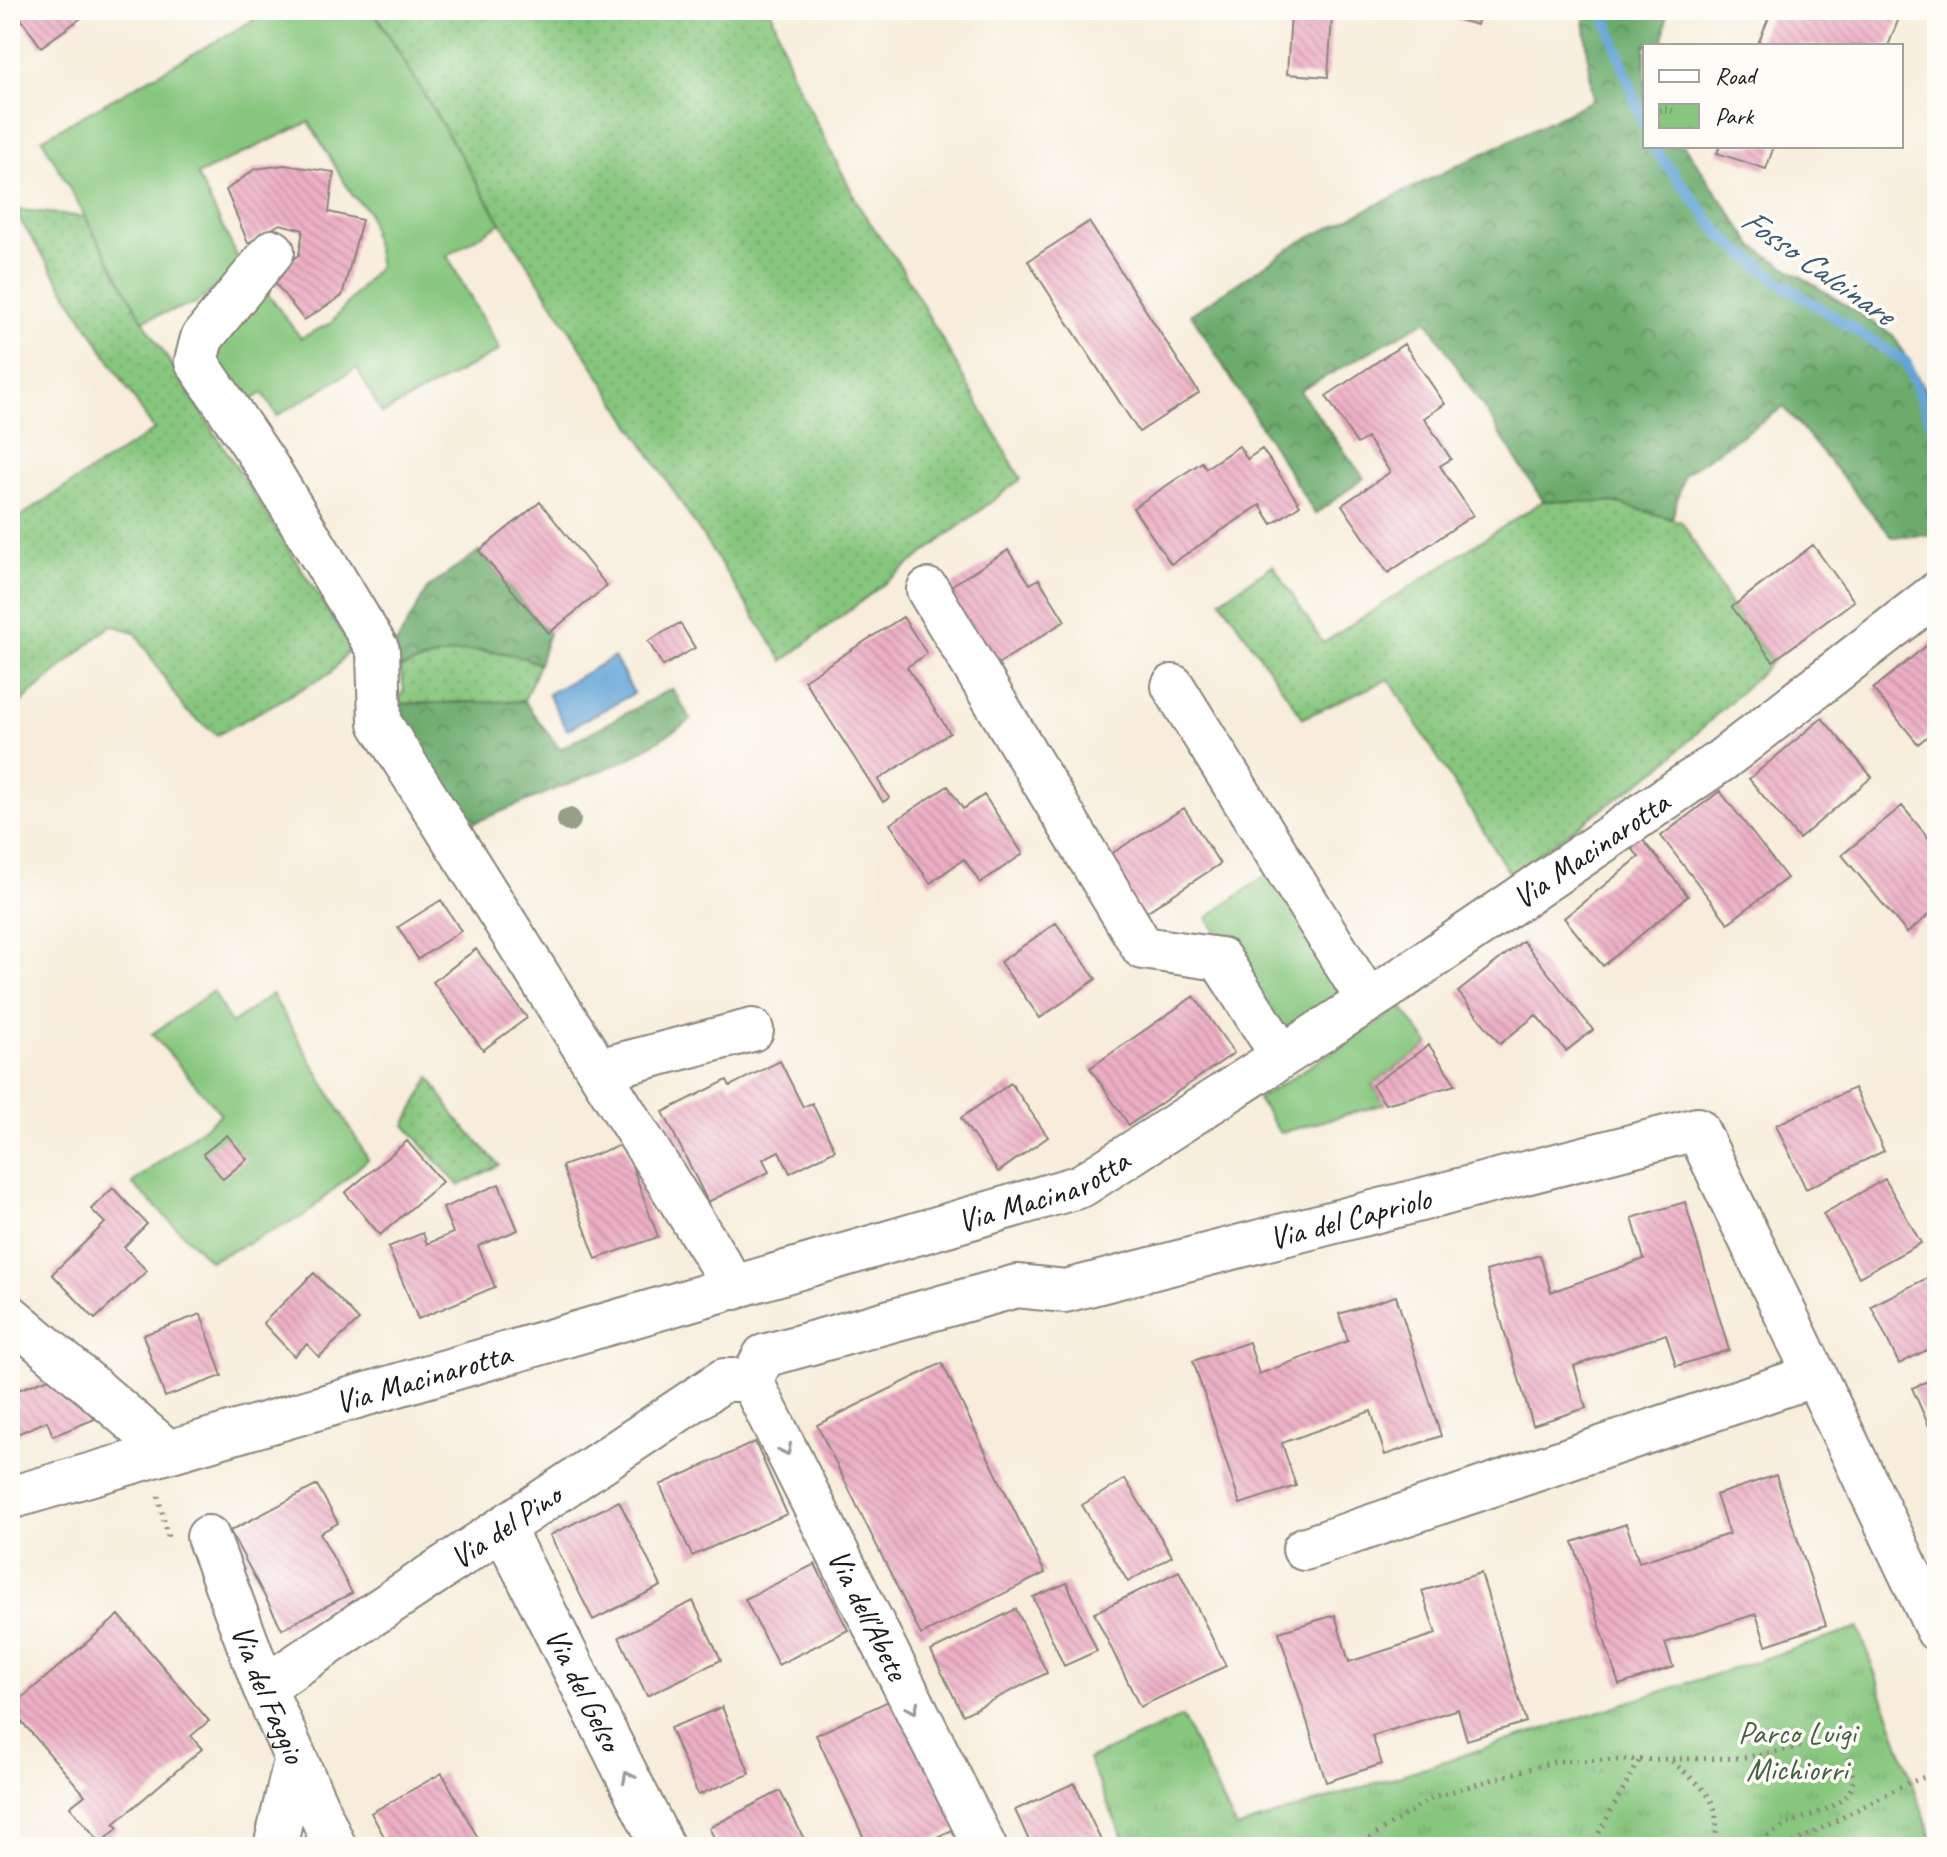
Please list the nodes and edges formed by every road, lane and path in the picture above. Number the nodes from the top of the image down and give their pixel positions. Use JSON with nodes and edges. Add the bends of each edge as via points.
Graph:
{"nodes":[{"id":1,"x":273,"y":251,"type":"dead end"},
{"id":2,"x":928,"y":590,"type":"dead end"},
{"id":3,"x":1937,"y":593,"type":"edge"},
{"id":4,"x":1173,"y":686,"type":"dead end"},
{"id":5,"x":1368,"y":1001,"type":"junction"},
{"id":6,"x":752,"y":1030,"type":"dead end"},
{"id":7,"x":1282,"y":1056,"type":"junction"},
{"id":8,"x":598,"y":1070,"type":"junction"},
{"id":9,"x":735,"y":1288,"type":"junction"},
{"id":10,"x":10,"y":1316,"type":"edge"},
{"id":11,"x":1815,"y":1375,"type":"junction"},
{"id":12,"x":751,"y":1380,"type":"junction"},
{"id":13,"x":166,"y":1450,"type":"junction"},
{"id":14,"x":157,"y":1492,"type":"dead end"},
{"id":15,"x":10,"y":1498,"type":"edge"},
{"id":16,"x":504,"y":1530,"type":"junction"},
{"id":17,"x":188,"y":1538,"type":"joint"},
{"id":18,"x":1304,"y":1549,"type":"dead end"},
{"id":19,"x":1937,"y":1630,"type":"edge"},
{"id":20,"x":264,"y":1687,"type":"junction"},
{"id":21,"x":1639,"y":1760,"type":"junction"},
{"id":22,"x":1671,"y":1760,"type":"junction"},
{"id":23,"x":295,"y":1761,"type":"junction"},
{"id":24,"x":1937,"y":1772,"type":"edge"},
{"id":25,"x":1359,"y":1846,"type":"edge"},
{"id":26,"x":275,"y":1847,"type":"edge"},
{"id":27,"x":335,"y":1847,"type":"edge"},
{"id":28,"x":663,"y":1847,"type":"edge"},
{"id":29,"x":985,"y":1847,"type":"edge"},
{"id":30,"x":1591,"y":1847,"type":"edge"},
{"id":31,"x":1714,"y":1847,"type":"edge"},
{"id":32,"x":1750,"y":1847,"type":"edge"},
{"id":33,"x":1786,"y":1847,"type":"edge"}],
"edges":[{"from":1,"to":8,"type":"street","via":[[202,338],[196,361],[265,463],[378,650],[380,723]]},
{"from":2,"to":7,"type":"street","via":[[1143,948],[1220,959]]},
{"from":3,"to":5,"type":"street","name":"Via Macinarotta","via":[[1722,760]]},
{"from":4,"to":5,"type":"street"},
{"from":5,"to":7,"type":"street","name":"Via Macinarotta"},
{"from":6,"to":8,"type":"street"},
{"from":7,"to":9,"type":"street","name":"Via Macinarotta","via":[[1081,1186]]},
{"from":8,"to":9,"type":"street"},
{"from":9,"to":13,"type":"street","name":"Via Macinarotta"},
{"from":10,"to":13,"type":"street"},
{"from":11,"to":12,"type":"street","name":"Via del Capriolo","via":[[1697,1129],[1065,1291],[1017,1286],[764,1356]]},
{"from":11,"to":18,"type":"street"},
{"from":11,"to":19,"type":"street","name":"Via del Capriolo"},
{"from":12,"to":16,"type":"street","name":"Via del Pino","via":[[724,1380]]},
{"from":12,"to":29,"type":"street","name":"Via dell'Abete","one_way":true},
{"from":13,"to":15,"type":"street","name":"Via Macinarotta"},
{"from":14,"to":17,"type":"path"},
{"from":16,"to":20,"type":"street","name":"Via del Pino"},
{"from":28,"to":16,"type":"street","name":"Via del Gelso","one_way":true},
{"from":17,"to":20,"type":"street","name":"Via del Faggio"},
{"from":20,"to":23,"type":"street","name":"Via del Faggio"},
{"from":21,"to":22,"type":"path"},
{"from":21,"to":25,"type":"path","via":[[1556,1761],[1486,1778],[1433,1797]]},
{"from":21,"to":30,"type":"path"},
{"from":22,"to":31,"type":"path","via":[[1716,1803]]},
{"from":22,"to":32,"type":"path","via":[[1743,1758],[1825,1742],[1844,1749],[1855,1770],[1854,1787],[1833,1809],[1790,1823]]},
{"from":23,"to":26,"type":"street"},
{"from":23,"to":27,"type":"street","name":"Via del Faggio"},
{"from":24,"to":33,"type":"path"}]}
